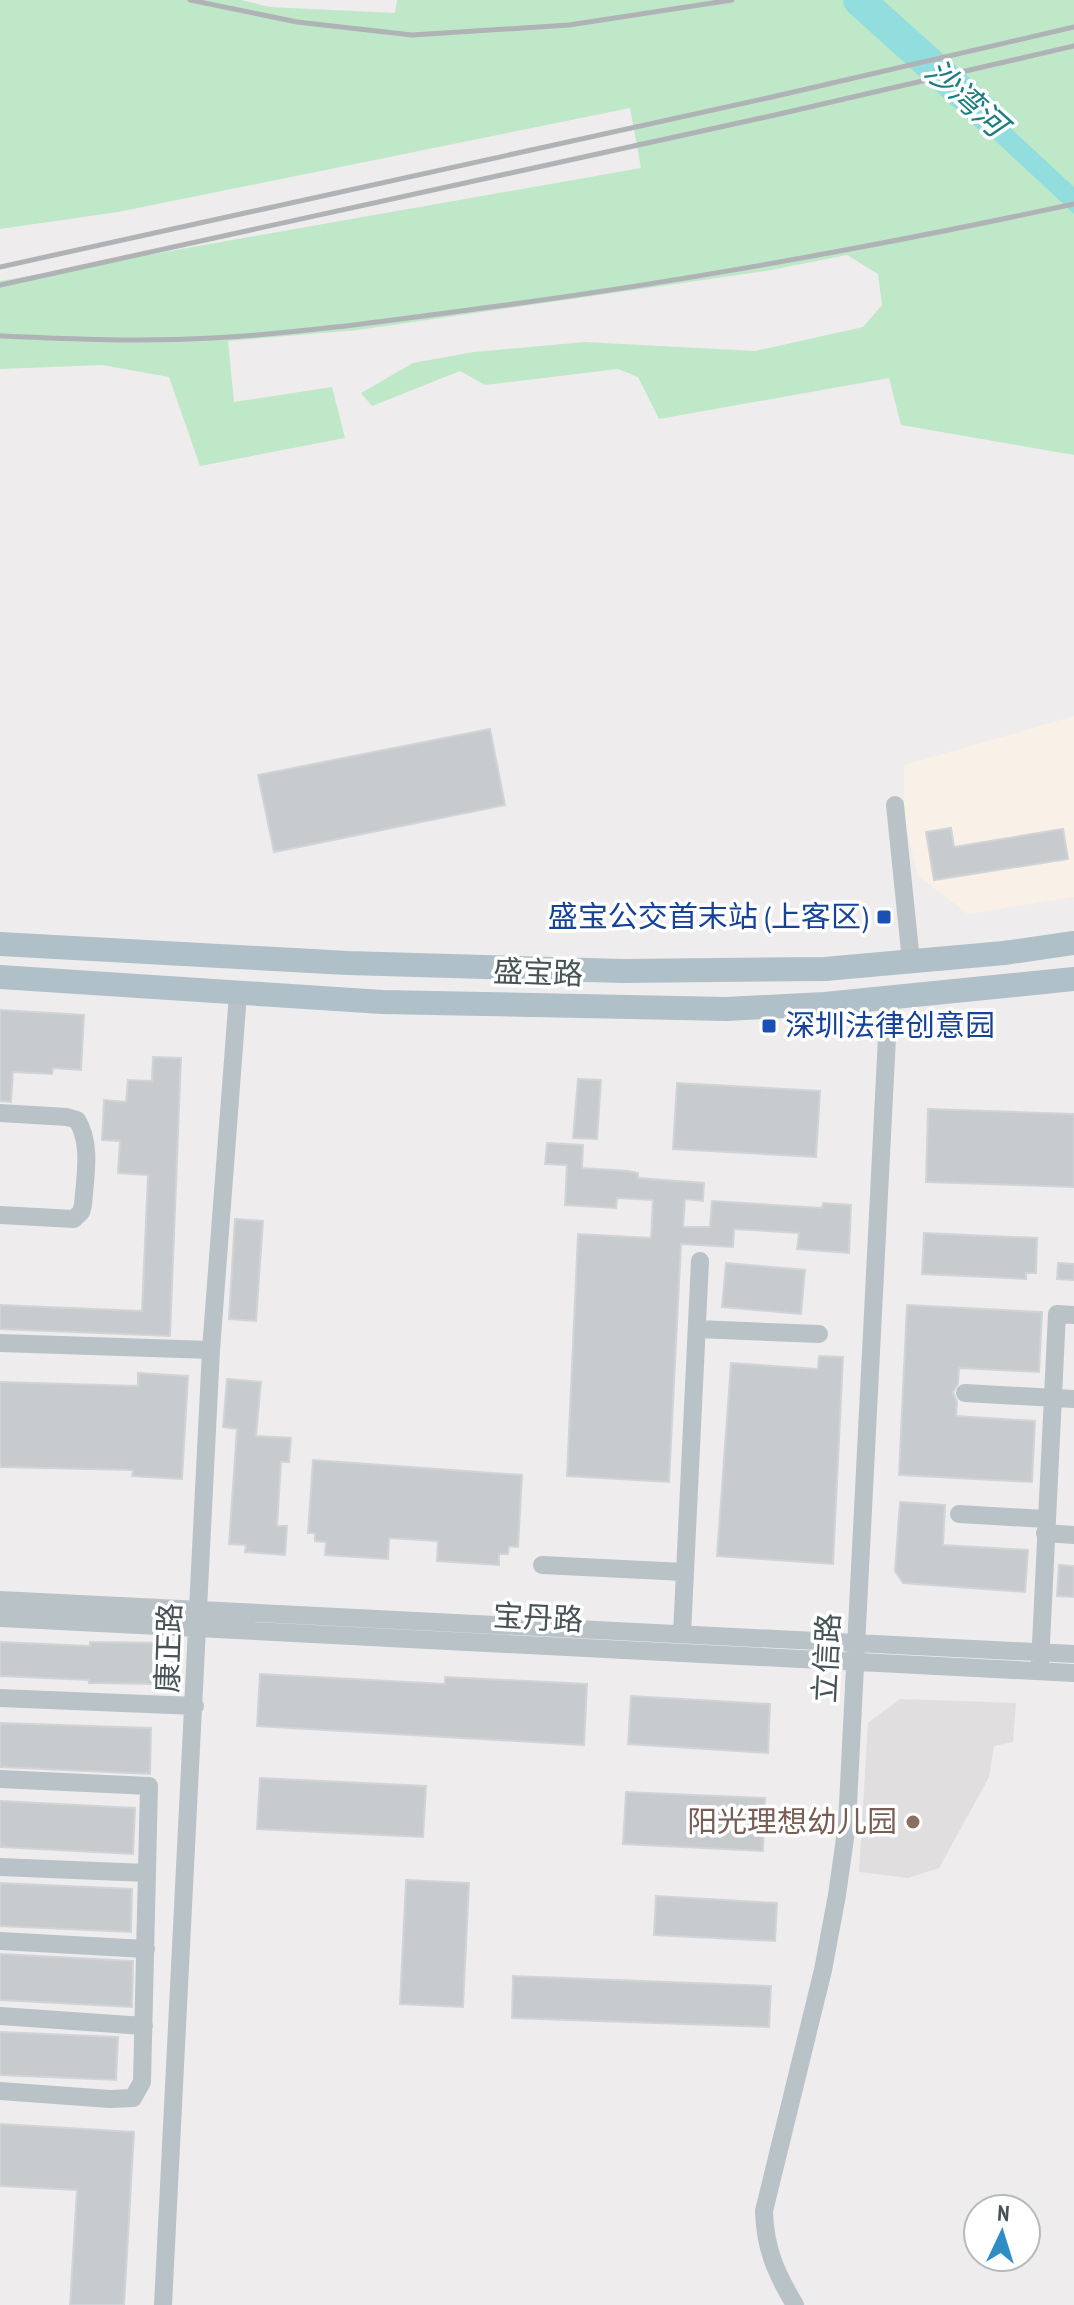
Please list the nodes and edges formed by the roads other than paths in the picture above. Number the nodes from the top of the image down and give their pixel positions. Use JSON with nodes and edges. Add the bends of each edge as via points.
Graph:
{"nodes":[{"id":1,"x":895,"y":805,"type":"dead end"},
{"id":2,"x":1074,"y":943,"type":"edge"},
{"id":3,"x":0,"y":944,"type":"edge"},
{"id":4,"x":911,"y":961,"type":"junction"},
{"id":5,"x":0,"y":977,"type":"edge"},
{"id":6,"x":1074,"y":979,"type":"edge"},
{"id":7,"x":238,"y":994,"type":"junction"},
{"id":8,"x":889,"y":998,"type":"junction"},
{"id":9,"x":0,"y":1113,"type":"edge"},
{"id":10,"x":0,"y":1215,"type":"edge"},
{"id":11,"x":700,"y":1261,"type":"dead end"},
{"id":12,"x":1074,"y":1315,"type":"edge"},
{"id":13,"x":697,"y":1329,"type":"junction"},
{"id":14,"x":819,"y":1334,"type":"dead end"},
{"id":15,"x":0,"y":1343,"type":"edge"},
{"id":16,"x":211,"y":1350,"type":"junction"},
{"id":17,"x":965,"y":1393,"type":"dead end"},
{"id":18,"x":1053,"y":1398,"type":"junction"},
{"id":19,"x":1074,"y":1399,"type":"edge"},
{"id":20,"x":959,"y":1514,"type":"dead end"},
{"id":21,"x":1046,"y":1526,"type":"junction"},
{"id":22,"x":1074,"y":1535,"type":"edge"},
{"id":23,"x":542,"y":1565,"type":"dead end"},
{"id":24,"x":684,"y":1572,"type":"junction"},
{"id":25,"x":0,"y":1600,"type":"edge"},
{"id":26,"x":0,"y":1618,"type":"edge"},
{"id":27,"x":198,"y":1619,"type":"junction"},
{"id":28,"x":682,"y":1634,"type":"junction"},
{"id":29,"x":856,"y":1642,"type":"junction"},
{"id":30,"x":1040,"y":1652,"type":"junction"},
{"id":31,"x":1074,"y":1654,"type":"edge"},
{"id":32,"x":855,"y":1662,"type":"junction"},
{"id":33,"x":1040,"y":1671,"type":"junction"},
{"id":34,"x":1074,"y":1673,"type":"edge"},
{"id":35,"x":0,"y":1698,"type":"edge"},
{"id":36,"x":195,"y":1706,"type":"junction"},
{"id":37,"x":0,"y":1779,"type":"edge"},
{"id":38,"x":0,"y":1867,"type":"edge"},
{"id":39,"x":147,"y":1873,"type":"junction"},
{"id":40,"x":0,"y":1941,"type":"edge"},
{"id":41,"x":146,"y":1949,"type":"junction"},
{"id":42,"x":0,"y":2016,"type":"edge"},
{"id":43,"x":144,"y":2026,"type":"junction"},
{"id":44,"x":0,"y":2091,"type":"edge"},
{"id":45,"x":163,"y":2305,"type":"edge"},
{"id":46,"x":795,"y":2305,"type":"edge"}],
"edges":[{"from":1,"to":4,"type":"street"},
{"from":2,"to":4,"type":"main road","name":"盛宝路"},
{"from":3,"to":4,"type":"main road","name":"盛宝路","via":[[623,971],[825,969]]},
{"from":5,"to":7,"type":"main road","name":"盛宝路"},
{"from":6,"to":8,"type":"main road","name":"盛宝路"},
{"from":7,"to":8,"type":"main road","name":"盛宝路","via":[[726,1009]]},
{"from":7,"to":16,"type":"street","name":"康正路"},
{"from":8,"to":29,"type":"street","name":"立信路"},
{"from":9,"to":10,"type":"street","via":[[77,1120],[86,1150],[83,1205],[74,1219]]},
{"from":11,"to":13,"type":"street"},
{"from":12,"to":18,"type":"street","via":[[1057,1314]]},
{"from":13,"to":14,"type":"street"},
{"from":13,"to":24,"type":"street"},
{"from":15,"to":16,"type":"street"},
{"from":16,"to":27,"type":"street","name":"康正路"},
{"from":17,"to":18,"type":"street"},
{"from":18,"to":19,"type":"street"},
{"from":18,"to":21,"type":"street"},
{"from":20,"to":21,"type":"street"},
{"from":21,"to":22,"type":"street"},
{"from":21,"to":30,"type":"street"},
{"from":23,"to":24,"type":"street"},
{"from":24,"to":28,"type":"street"},
{"from":25,"to":27,"type":"street","name":"宝丹路"},
{"from":26,"to":27,"type":"street","name":"宝丹路"},
{"from":27,"to":28,"type":"street","name":"宝丹路"},
{"from":27,"to":32,"type":"street","name":"宝丹路"},
{"from":27,"to":36,"type":"street","name":"康正路"},
{"from":28,"to":29,"type":"street","name":"宝丹路"},
{"from":29,"to":30,"type":"street","name":"宝丹路"},
{"from":29,"to":32,"type":"street","name":"立信路"},
{"from":30,"to":31,"type":"street","name":"宝丹路"},
{"from":30,"to":33,"type":"street"},
{"from":32,"to":33,"type":"street","name":"宝丹路"},
{"from":32,"to":46,"type":"street","name":"立信路","via":[[847,1824],[837,1895],[764,2211],[773,2263]]},
{"from":33,"to":34,"type":"street","name":"宝丹路"},
{"from":35,"to":36,"type":"street"},
{"from":36,"to":45,"type":"street","name":"康正路"},
{"from":37,"to":39,"type":"street","via":[[149,1786]]},
{"from":38,"to":39,"type":"street"},
{"from":39,"to":41,"type":"street"},
{"from":40,"to":41,"type":"street"},
{"from":41,"to":43,"type":"street"},
{"from":42,"to":43,"type":"street"},
{"from":43,"to":44,"type":"street","via":[[142,2082],[133,2098]]}]}
